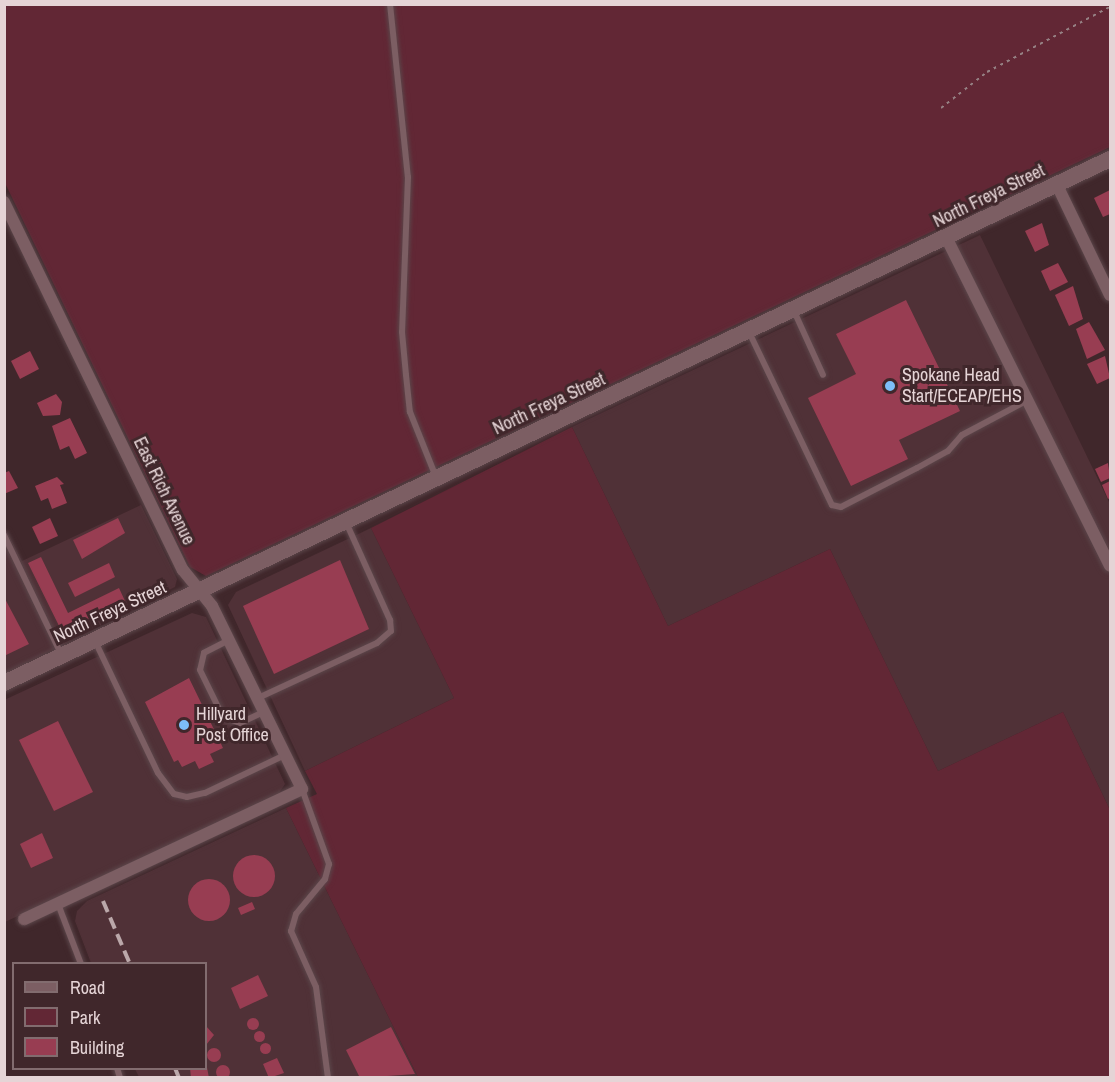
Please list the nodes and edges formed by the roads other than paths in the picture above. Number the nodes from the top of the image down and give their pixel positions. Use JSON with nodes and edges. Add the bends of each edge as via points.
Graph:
{"nodes":[{"id":1,"x":390,"y":4,"type":"edge"},
{"id":2,"x":1110,"y":159,"type":"edge"},
{"id":3,"x":1057,"y":185,"type":"junction"},
{"id":4,"x":4,"y":202,"type":"edge"},
{"id":5,"x":7,"y":215,"type":"edge"},
{"id":6,"x":947,"y":239,"type":"junction"},
{"id":7,"x":1110,"y":295,"type":"edge"},
{"id":8,"x":793,"y":311,"type":"junction"},
{"id":9,"x":749,"y":332,"type":"junction"},
{"id":10,"x":823,"y":375,"type":"dead end"},
{"id":11,"x":1028,"y":400,"type":"junction"},
{"id":12,"x":436,"y":478,"type":"junction"},
{"id":13,"x":346,"y":521,"type":"junction"},
{"id":14,"x":4,"y":535,"type":"edge"},
{"id":15,"x":1110,"y":566,"type":"edge"},
{"id":16,"x":199,"y":591,"type":"junction"},
{"id":17,"x":95,"y":640,"type":"junction"},
{"id":18,"x":229,"y":640,"type":"junction"},
{"id":19,"x":62,"y":656,"type":"junction"},
{"id":20,"x":4,"y":683,"type":"edge"},
{"id":21,"x":257,"y":698,"type":"junction"},
{"id":22,"x":264,"y":712,"type":"junction"},
{"id":23,"x":285,"y":754,"type":"junction"},
{"id":24,"x":302,"y":789,"type":"junction"},
{"id":25,"x":58,"y":903,"type":"junction"},
{"id":26,"x":24,"y":919,"type":"dead end"},
{"id":27,"x":81,"y":962,"type":"edge"},
{"id":28,"x":328,"y":1077,"type":"edge"}],
"edges":[{"from":1,"to":12,"type":"lane","via":[[408,177],[402,333],[405,375],[410,412]]},
{"from":2,"to":3,"type":"street","name":"North Freya Street"},
{"from":3,"to":6,"type":"street","name":"North Freya Street"},
{"from":3,"to":7,"type":"street"},
{"from":4,"to":5,"type":"street","name":"East Rich Avenue"},
{"from":5,"to":16,"type":"street","name":"East Rich Avenue","via":[[183,570]]},
{"from":6,"to":8,"type":"street","name":"North Freya Street"},
{"from":6,"to":11,"type":"street"},
{"from":8,"to":9,"type":"street","name":"North Freya Street"},
{"from":8,"to":10,"type":"lane"},
{"from":9,"to":11,"type":"lane","via":[[832,505],[841,507],[917,468],[948,451],[962,435]]},
{"from":9,"to":12,"type":"street","name":"North Freya Street"},
{"from":11,"to":15,"type":"street"},
{"from":12,"to":13,"type":"street","name":"North Freya Street"},
{"from":13,"to":16,"type":"street","name":"North Freya Street"},
{"from":13,"to":21,"type":"lane","via":[[390,620],[391,632],[377,643]]},
{"from":14,"to":19,"type":"lane"},
{"from":16,"to":17,"type":"street","name":"North Freya Street"},
{"from":16,"to":18,"type":"street","name":"East Rich Avenue"},
{"from":17,"to":19,"type":"street","name":"North Freya Street"},
{"from":17,"to":23,"type":"lane","via":[[158,773],[174,794],[187,797],[205,793]]},
{"from":18,"to":21,"type":"street","name":"East Rich Avenue"},
{"from":18,"to":22,"type":"lane","via":[[204,653],[200,661],[212,696],[223,717],[232,722],[240,723]]},
{"from":19,"to":20,"type":"street","name":"North Freya Street"},
{"from":21,"to":22,"type":"street","name":"East Rich Avenue"},
{"from":22,"to":23,"type":"street","name":"East Rich Avenue"},
{"from":23,"to":24,"type":"street","name":"East Rich Avenue"},
{"from":24,"to":25,"type":"street"},
{"from":24,"to":28,"type":"lane","via":[[329,864],[325,879],[296,914],[291,931],[316,987]]},
{"from":25,"to":26,"type":"street"},
{"from":25,"to":27,"type":"lane"}]}
